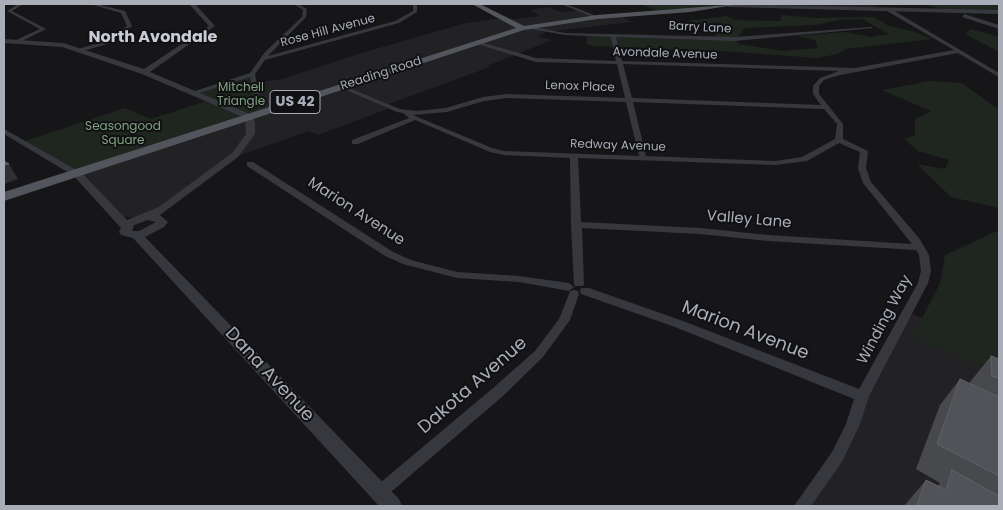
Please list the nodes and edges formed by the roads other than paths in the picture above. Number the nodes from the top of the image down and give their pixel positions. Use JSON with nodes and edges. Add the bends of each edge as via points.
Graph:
{"nodes":[{"id":1,"x":15,"y":4,"type":"edge"},
{"id":2,"x":21,"y":4,"type":"edge"},
{"id":3,"x":92,"y":4,"type":"edge"},
{"id":4,"x":192,"y":4,"type":"edge"},
{"id":5,"x":296,"y":4,"type":"edge"},
{"id":6,"x":415,"y":4,"type":"edge"},
{"id":7,"x":475,"y":4,"type":"edge"},
{"id":8,"x":563,"y":4,"type":"edge"},
{"id":9,"x":738,"y":4,"type":"edge"},
{"id":10,"x":924,"y":4,"type":"edge"},
{"id":11,"x":729,"y":6,"type":"junction"},
{"id":12,"x":889,"y":10,"type":"junction"},
{"id":13,"x":948,"y":11,"type":"junction"},
{"id":14,"x":998,"y":12,"type":"edge"},
{"id":15,"x":966,"y":14,"type":"junction"},
{"id":16,"x":597,"y":17,"type":"junction"},
{"id":17,"x":999,"y":27,"type":"edge"},
{"id":18,"x":525,"y":28,"type":"junction"},
{"id":19,"x":871,"y":28,"type":"dead end"},
{"id":20,"x":613,"y":36,"type":"junction"},
{"id":21,"x":4,"y":41,"type":"edge"},
{"id":22,"x":18,"y":41,"type":"junction"},
{"id":23,"x":477,"y":43,"type":"junction"},
{"id":24,"x":80,"y":50,"type":"junction"},
{"id":25,"x":959,"y":52,"type":"junction"},
{"id":26,"x":265,"y":58,"type":"junction"},
{"id":27,"x":619,"y":63,"type":"junction"},
{"id":28,"x":855,"y":70,"type":"junction"},
{"id":29,"x":145,"y":72,"type":"junction"},
{"id":30,"x":252,"y":74,"type":"junction"},
{"id":31,"x":999,"y":75,"type":"edge"},
{"id":32,"x":342,"y":87,"type":"junction"},
{"id":33,"x":194,"y":93,"type":"junction"},
{"id":34,"x":628,"y":100,"type":"junction"},
{"id":35,"x":260,"y":105,"type":"dead end"},
{"id":36,"x":824,"y":107,"type":"junction"},
{"id":37,"x":399,"y":111,"type":"junction"},
{"id":38,"x":249,"y":117,"type":"junction"},
{"id":39,"x":415,"y":118,"type":"junction"},
{"id":40,"x":4,"y":132,"type":"edge"},
{"id":41,"x":839,"y":140,"type":"junction"},
{"id":42,"x":355,"y":142,"type":"dead end"},
{"id":43,"x":574,"y":156,"type":"junction"},
{"id":44,"x":643,"y":158,"type":"junction"},
{"id":45,"x":250,"y":164,"type":"dead end"},
{"id":46,"x":77,"y":174,"type":"junction"},
{"id":47,"x":4,"y":197,"type":"edge"},
{"id":48,"x":161,"y":213,"type":"junction"},
{"id":49,"x":118,"y":216,"type":"junction"},
{"id":50,"x":143,"y":218,"type":"junction"},
{"id":51,"x":576,"y":225,"type":"junction"},
{"id":52,"x":126,"y":226,"type":"junction"},
{"id":53,"x":145,"y":237,"type":"junction"},
{"id":54,"x":919,"y":247,"type":"junction"},
{"id":55,"x":577,"y":289,"type":"junction"},
{"id":56,"x":862,"y":396,"type":"junction"},
{"id":57,"x":386,"y":499,"type":"edge"},
{"id":58,"x":802,"y":506,"type":"edge"}],
"edges":[{"from":1,"to":2,"type":"street"},
{"from":2,"to":22,"type":"street","via":[[9,11],[44,29]]},
{"from":3,"to":24,"type":"street","via":[[123,12],[130,26],[105,43]]},
{"from":4,"to":29,"type":"street","via":[[212,26]]},
{"from":5,"to":26,"type":"street","via":[[304,10],[304,17]]},
{"from":6,"to":26,"type":"street","name":"Rose Hill Avenue","via":[[414,12],[397,22]]},
{"from":7,"to":18,"type":"main road"},
{"from":8,"to":16,"type":"street"},
{"from":9,"to":11,"type":"main road","name":"Reading Road","number":"US 42"},
{"from":10,"to":13,"type":"street"},
{"from":11,"to":12,"type":"street"},
{"from":11,"to":16,"type":"main road","name":"Reading Road","number":"US 42"},
{"from":12,"to":13,"type":"street"},
{"from":12,"to":25,"type":"street"},
{"from":13,"to":15,"type":"street"},
{"from":14,"to":15,"type":"street"},
{"from":15,"to":17,"type":"street"},
{"from":16,"to":18,"type":"main road","name":"Reading Road","number":"US 42"},
{"from":18,"to":20,"type":"street","name":"Barry Lane","via":[[556,34]]},
{"from":18,"to":23,"type":"main road","name":"Reading Road","number":"US 42"},
{"from":19,"to":20,"type":"street","name":"Barry Lane","via":[[755,39]]},
{"from":20,"to":27,"type":"street"},
{"from":21,"to":22,"type":"street"},
{"from":22,"to":24,"type":"street","via":[[58,44]]},
{"from":23,"to":27,"type":"street","name":"Avondale Avenue","via":[[536,60]]},
{"from":23,"to":32,"type":"main road","name":"Reading Road","number":"US 42"},
{"from":24,"to":29,"type":"street"},
{"from":25,"to":28,"type":"street"},
{"from":25,"to":31,"type":"street"},
{"from":26,"to":30,"type":"street"},
{"from":27,"to":28,"type":"street","name":"Avondale Avenue"},
{"from":27,"to":34,"type":"street"},
{"from":28,"to":36,"type":"street","via":[[832,74],[818,82],[816,94]]},
{"from":29,"to":33,"type":"street"},
{"from":30,"to":33,"type":"street"},
{"from":30,"to":35,"type":"street"},
{"from":32,"to":37,"type":"street","name":"Lenox Place"},
{"from":32,"to":38,"type":"main road","name":"Reading Road","number":"US 42"},
{"from":33,"to":38,"type":"street"},
{"from":34,"to":36,"type":"street","name":"Lenox Place"},
{"from":34,"to":37,"type":"street","name":"Lenox Place","via":[[507,96],[438,112]]},
{"from":34,"to":44,"type":"street"},
{"from":36,"to":41,"type":"street","via":[[840,124]]},
{"from":37,"to":39,"type":"street","name":"Redway Avenue"},
{"from":38,"to":46,"type":"main road","name":"Reading Road","number":"US 42"},
{"from":38,"to":48,"type":"street","via":[[252,123],[250,134],[241,149]]},
{"from":39,"to":42,"type":"street"},
{"from":39,"to":43,"type":"street","name":"Redway Avenue","via":[[497,152]]},
{"from":40,"to":46,"type":"street"},
{"from":41,"to":44,"type":"street","name":"Redway Avenue","via":[[804,159],[781,163]]},
{"from":41,"to":54,"type":"street","name":"Winding Way","via":[[864,151],[862,168],[867,182]]},
{"from":43,"to":44,"type":"street","name":"Redway Avenue"},
{"from":43,"to":51,"type":"street","name":"Dakota Avenue"},
{"from":45,"to":55,"type":"street","name":"Marion Avenue","via":[[389,254],[407,262],[457,275],[519,279]]},
{"from":46,"to":47,"type":"main road","name":"Reading Road","number":"US 42"},
{"from":46,"to":49,"type":"street"},
{"from":48,"to":50,"type":"street"},
{"from":48,"to":53,"type":"street","via":[[162,222]]},
{"from":49,"to":50,"type":"street"},
{"from":49,"to":52,"type":"street"},
{"from":50,"to":52,"type":"street"},
{"from":51,"to":54,"type":"street","name":"Valley Lane","via":[[700,230],[768,238]]},
{"from":51,"to":55,"type":"street","name":"Dakota Avenue"},
{"from":52,"to":53,"type":"street","name":"Dana Avenue","via":[[124,232]]},
{"from":53,"to":57,"type":"street","name":"Dana Avenue"},
{"from":54,"to":56,"type":"street","name":"Winding Way","via":[[926,263],[923,282]]},
{"from":55,"to":56,"type":"street","name":"Marion Avenue","via":[[679,324]]},
{"from":55,"to":57,"type":"street","name":"Dakota Avenue","via":[[564,320],[540,354]]},
{"from":56,"to":58,"type":"street","name":"Winding Way","via":[[837,457]]}]}
